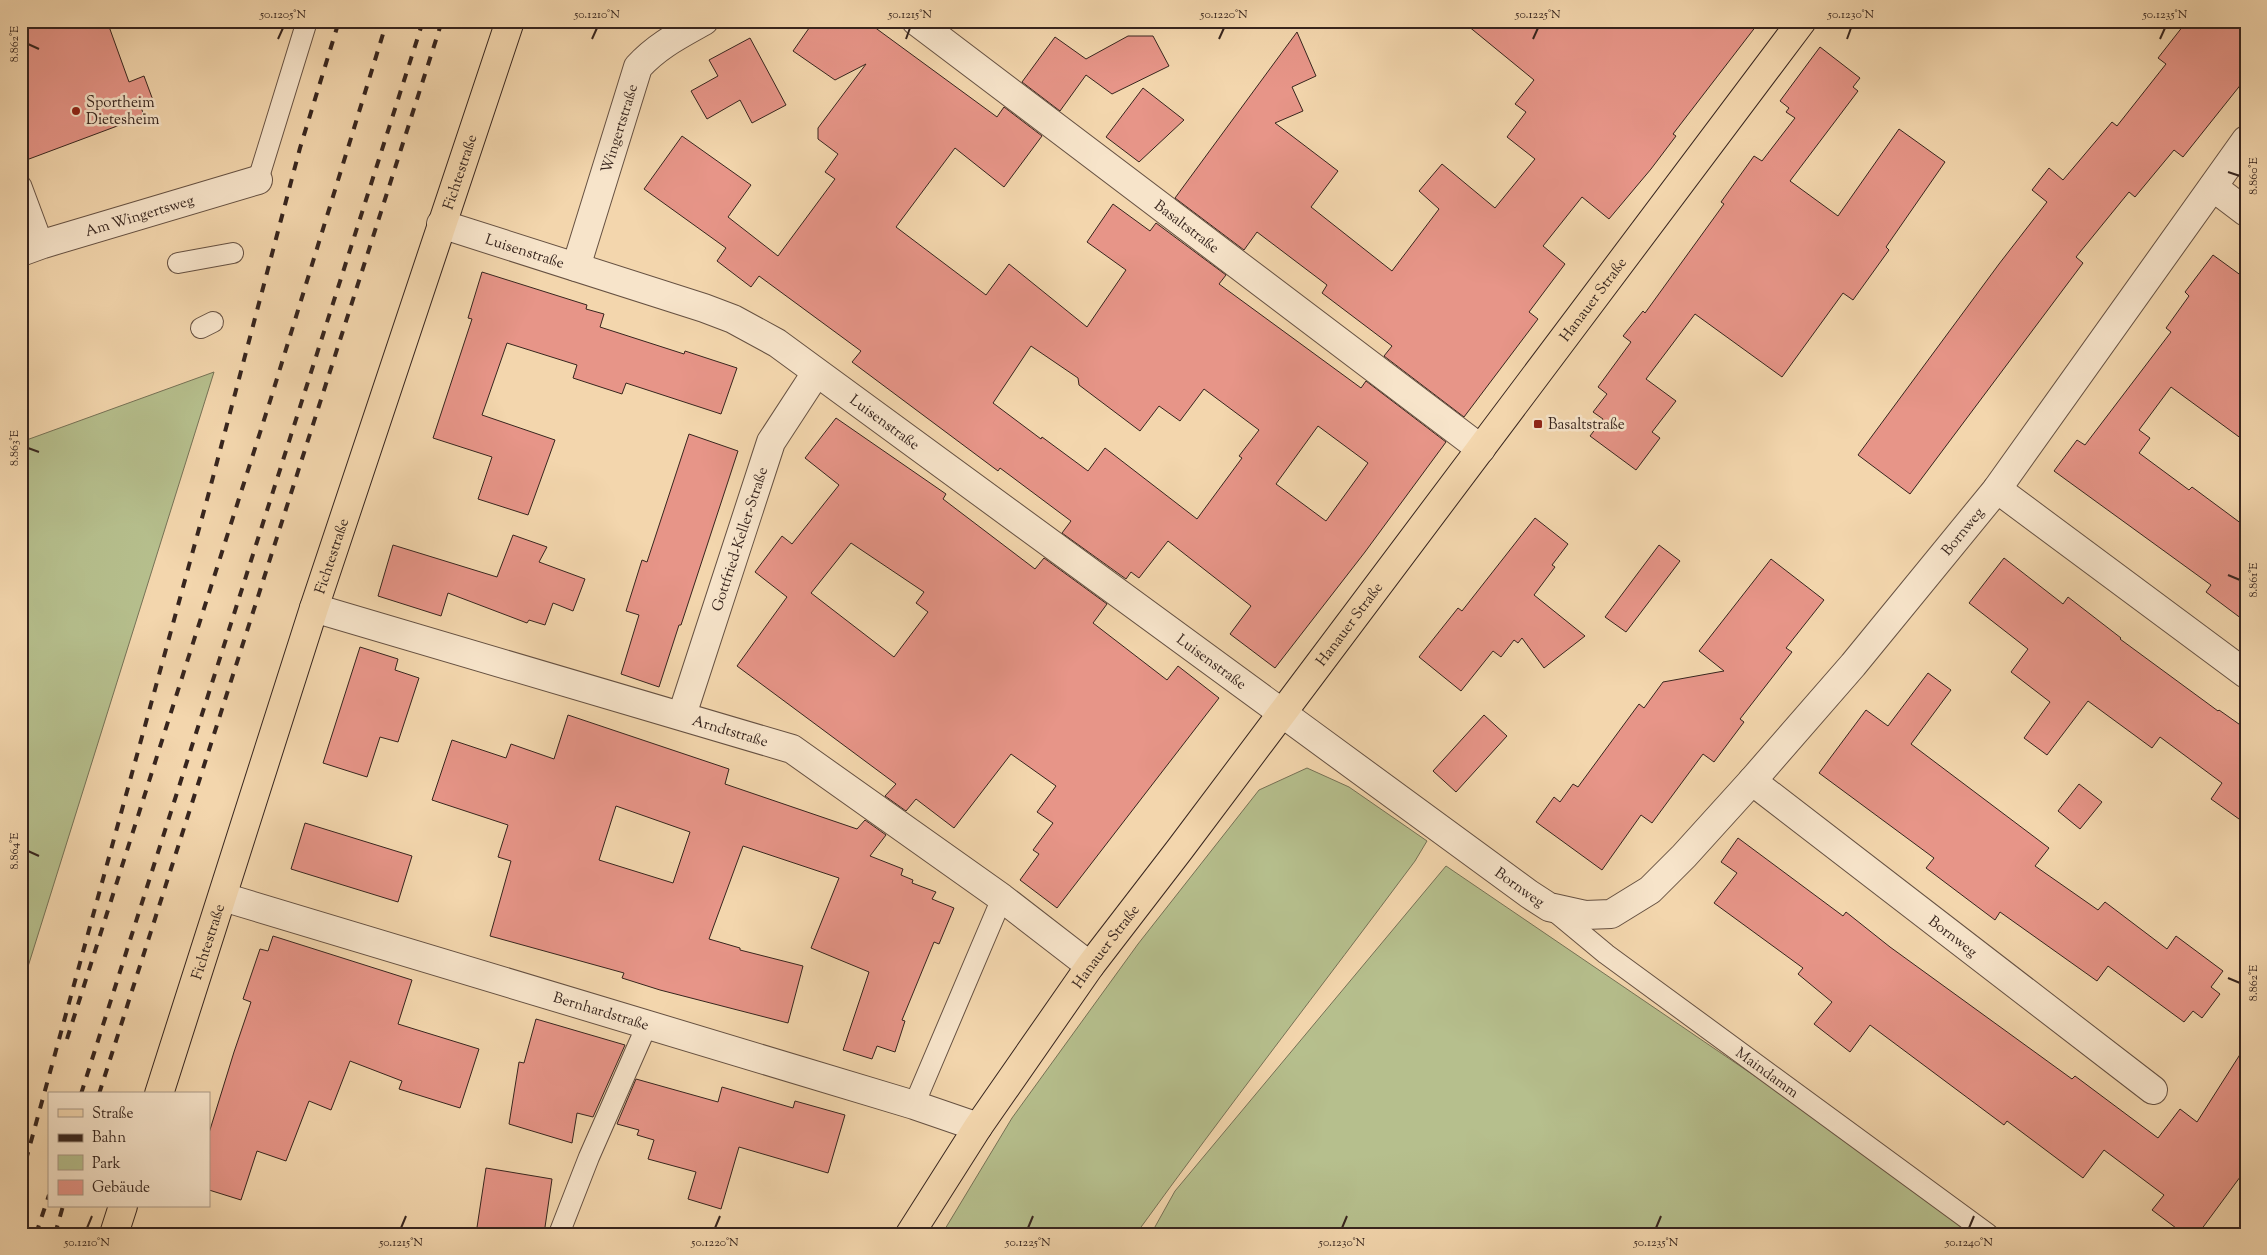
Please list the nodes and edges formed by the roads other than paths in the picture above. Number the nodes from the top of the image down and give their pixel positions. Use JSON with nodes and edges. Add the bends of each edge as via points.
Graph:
{"nodes":[{"id":1,"x":307,"y":21,"type":"edge"},
{"id":2,"x":510,"y":21,"type":"edge"},
{"id":3,"x":704,"y":21,"type":"edge"},
{"id":4,"x":916,"y":21,"type":"edge"},
{"id":5,"x":1802,"y":21,"type":"edge"},
{"id":6,"x":2246,"y":140,"type":"edge"},
{"id":7,"x":258,"y":180,"type":"joint"},
{"id":8,"x":21,"y":185,"type":"edge"},
{"id":9,"x":2213,"y":187,"type":"junction"},
{"id":10,"x":2246,"y":212,"type":"edge"},
{"id":11,"x":441,"y":224,"type":"junction"},
{"id":12,"x":32,"y":248,"type":"edge"},
{"id":13,"x":232,"y":253,"type":"dead end"},
{"id":14,"x":178,"y":263,"type":"dead end"},
{"id":15,"x":576,"y":267,"type":"junction"},
{"id":16,"x":816,"y":372,"type":"junction"},
{"id":17,"x":1481,"y":449,"type":"junction"},
{"id":18,"x":1997,"y":489,"type":"junction"},
{"id":19,"x":314,"y":608,"type":"junction"},
{"id":20,"x":2246,"y":674,"type":"edge"},
{"id":21,"x":1283,"y":712,"type":"junction"},
{"id":22,"x":682,"y":715,"type":"junction"},
{"id":23,"x":1752,"y":781,"type":"junction"},
{"id":24,"x":223,"y":897,"type":"junction"},
{"id":25,"x":1002,"y":898,"type":"junction"},
{"id":26,"x":1549,"y":906,"type":"junction"},
{"id":27,"x":1090,"y":966,"type":"junction"},
{"id":28,"x":648,"y":1025,"type":"junction"},
{"id":29,"x":2153,"y":1090,"type":"dead end"},
{"id":30,"x":160,"y":1092,"type":"edge"},
{"id":31,"x":914,"y":1104,"type":"junction"},
{"id":32,"x":978,"y":1127,"type":"junction"},
{"id":33,"x":122,"y":1208,"type":"edge"},
{"id":34,"x":114,"y":1234,"type":"edge"},
{"id":35,"x":559,"y":1234,"type":"edge"},
{"id":36,"x":910,"y":1234,"type":"edge"},
{"id":37,"x":1988,"y":1234,"type":"edge"}],
"edges":[{"from":1,"to":7,"type":"lane"},
{"from":2,"to":11,"type":"main road","name":"Fichtestraße"},
{"from":3,"to":15,"type":"street","name":"Wingertstraße","via":[[666,42],[638,68]]},
{"from":4,"to":17,"type":"street","name":"Basaltstraße"},
{"from":5,"to":17,"type":"main road","name":"Hanauer Straße"},
{"from":6,"to":9,"type":"street","name":"Bornweg"},
{"from":7,"to":12,"type":"street","name":"Am Wingertsweg"},
{"from":8,"to":12,"type":"lane"},
{"from":9,"to":10,"type":"street"},
{"from":9,"to":18,"type":"street","name":"Bornweg"},
{"from":11,"to":15,"type":"street","name":"Luisenstraße"},
{"from":11,"to":19,"type":"main road","name":"Fichtestraße"},
{"from":13,"to":14,"type":"lane"},
{"from":15,"to":16,"type":"street","name":"Luisenstraße","via":[[733,319],[777,343]]},
{"from":16,"to":21,"type":"street","name":"Luisenstraße"},
{"from":16,"to":22,"type":"street","name":"Gottfried-Keller-Straße","via":[[771,442]]},
{"from":17,"to":21,"type":"main road","name":"Hanauer Straße"},
{"from":18,"to":20,"type":"street"},
{"from":18,"to":23,"type":"street","name":"Bornweg","via":[[1853,666]]},
{"from":19,"to":22,"type":"street","name":"Arndtstraße"},
{"from":19,"to":24,"type":"main road","name":"Fichtestraße"},
{"from":21,"to":26,"type":"street","name":"Bornweg"},
{"from":21,"to":27,"type":"main road","name":"Hanauer Straße"},
{"from":22,"to":25,"type":"street","name":"Arndtstraße","via":[[792,749]]},
{"from":23,"to":26,"type":"street","name":"Bornweg","via":[[1650,890],[1629,904],[1611,914],[1585,915]]},
{"from":23,"to":29,"type":"street","name":"Bornweg"},
{"from":24,"to":28,"type":"street","name":"Bernhardstraße"},
{"from":24,"to":30,"type":"main road","name":"Fichtestraße"},
{"from":25,"to":27,"type":"street","name":"Arndtstraße"},
{"from":25,"to":31,"type":"lane"},
{"from":26,"to":37,"type":"lane","name":"Maindamm","via":[[1606,954]]},
{"from":27,"to":32,"type":"main road","name":"Hanauer Straße"},
{"from":28,"to":31,"type":"street","name":"Bernhardstraße"},
{"from":28,"to":35,"type":"lane","via":[[589,1157]]},
{"from":31,"to":32,"type":"street","name":"Bernhardstraße"},
{"from":32,"to":36,"type":"main road","name":"Hanauer Straße"},
{"from":33,"to":34,"type":"main road"}]}
